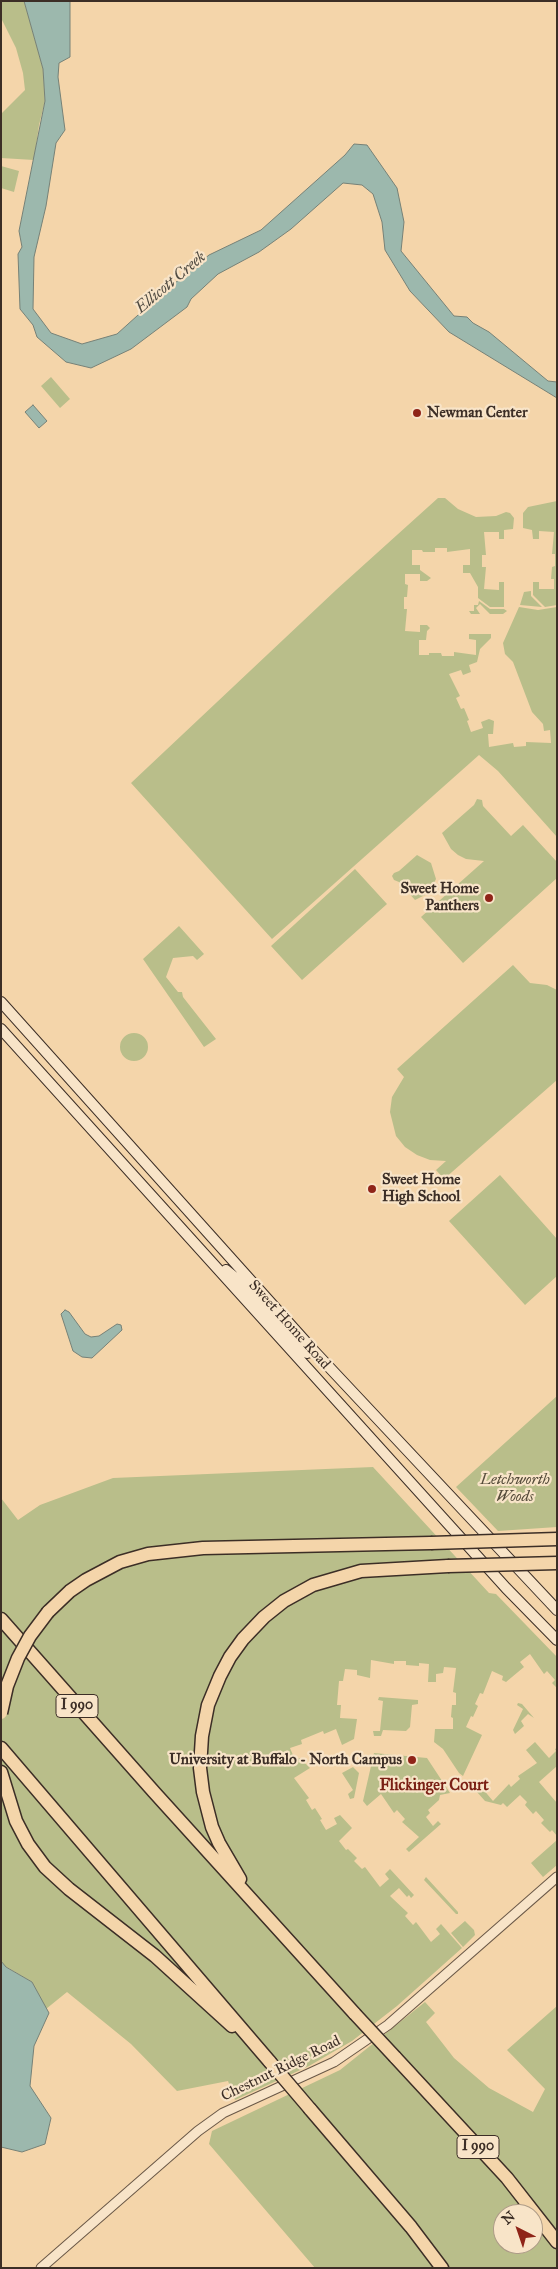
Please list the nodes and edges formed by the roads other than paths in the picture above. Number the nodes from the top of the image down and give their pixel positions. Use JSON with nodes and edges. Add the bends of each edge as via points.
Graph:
{"nodes":[{"id":1,"x":1,"y":1002,"type":"edge"},
{"id":2,"x":1,"y":1029,"type":"edge"},
{"id":3,"x":202,"y":1252,"type":"junction"},
{"id":4,"x":314,"y":1351,"type":"junction"},
{"id":5,"x":302,"y":1362,"type":"junction"},
{"id":6,"x":382,"y":1424,"type":"junction"},
{"id":7,"x":557,"y":1539,"type":"edge"},
{"id":8,"x":557,"y":1563,"type":"edge"},
{"id":9,"x":557,"y":1610,"type":"edge"},
{"id":10,"x":1,"y":1619,"type":"edge"},
{"id":11,"x":557,"y":1640,"type":"edge"},
{"id":12,"x":1,"y":1713,"type":"edge"},
{"id":13,"x":1,"y":1748,"type":"edge"},
{"id":14,"x":1,"y":1772,"type":"edge"},
{"id":15,"x":557,"y":1877,"type":"edge"},
{"id":16,"x":254,"y":1903,"type":"junction"},
{"id":17,"x":256,"y":2047,"type":"junction"},
{"id":18,"x":557,"y":2242,"type":"edge"},
{"id":19,"x":41,"y":2268,"type":"edge"},
{"id":20,"x":442,"y":2268,"type":"edge"}],
"edges":[{"from":1,"to":4,"type":"main road","name":"Sweet Home Road"},
{"from":2,"to":3,"type":"main road","name":"Sweet Home Road"},
{"from":3,"to":4,"type":"main road","via":[[248,1288],[302,1350],[307,1353]]},
{"from":3,"to":5,"type":"main road","name":"Sweet Home Road"},
{"from":4,"to":6,"type":"main road","name":"Sweet Home Road"},
{"from":5,"to":6,"type":"main road","via":[[308,1358],[314,1360],[355,1403]]},
{"from":5,"to":11,"type":"main road","name":"Sweet Home Road"},
{"from":6,"to":9,"type":"main road","name":"Sweet Home Road"},
{"from":7,"to":12,"type":"highway","bridge":true,"via":[[203,1548],[158,1552],[128,1559],[76,1586],[48,1612],[18,1658]]},
{"from":8,"to":16,"type":"highway","bridge":true,"via":[[361,1571],[313,1585],[284,1601],[243,1639],[211,1696],[204,1721],[202,1784],[219,1843]]},
{"from":10,"to":16,"type":"highway","number":"I 990"},
{"from":13,"to":17,"type":"highway"},
{"from":14,"to":17,"type":"highway","via":[[9,1804],[28,1844],[56,1878],[155,1956]]},
{"from":15,"to":19,"type":"street","name":"Chestnut Ridge Road","via":[[388,2025],[334,2062],[223,2113],[198,2131]]},
{"from":16,"to":18,"type":"highway","number":"I 990","bridge":true,"via":[[507,2178]]},
{"from":17,"to":20,"type":"highway","bridge":true,"via":[[411,2227]]}]}
